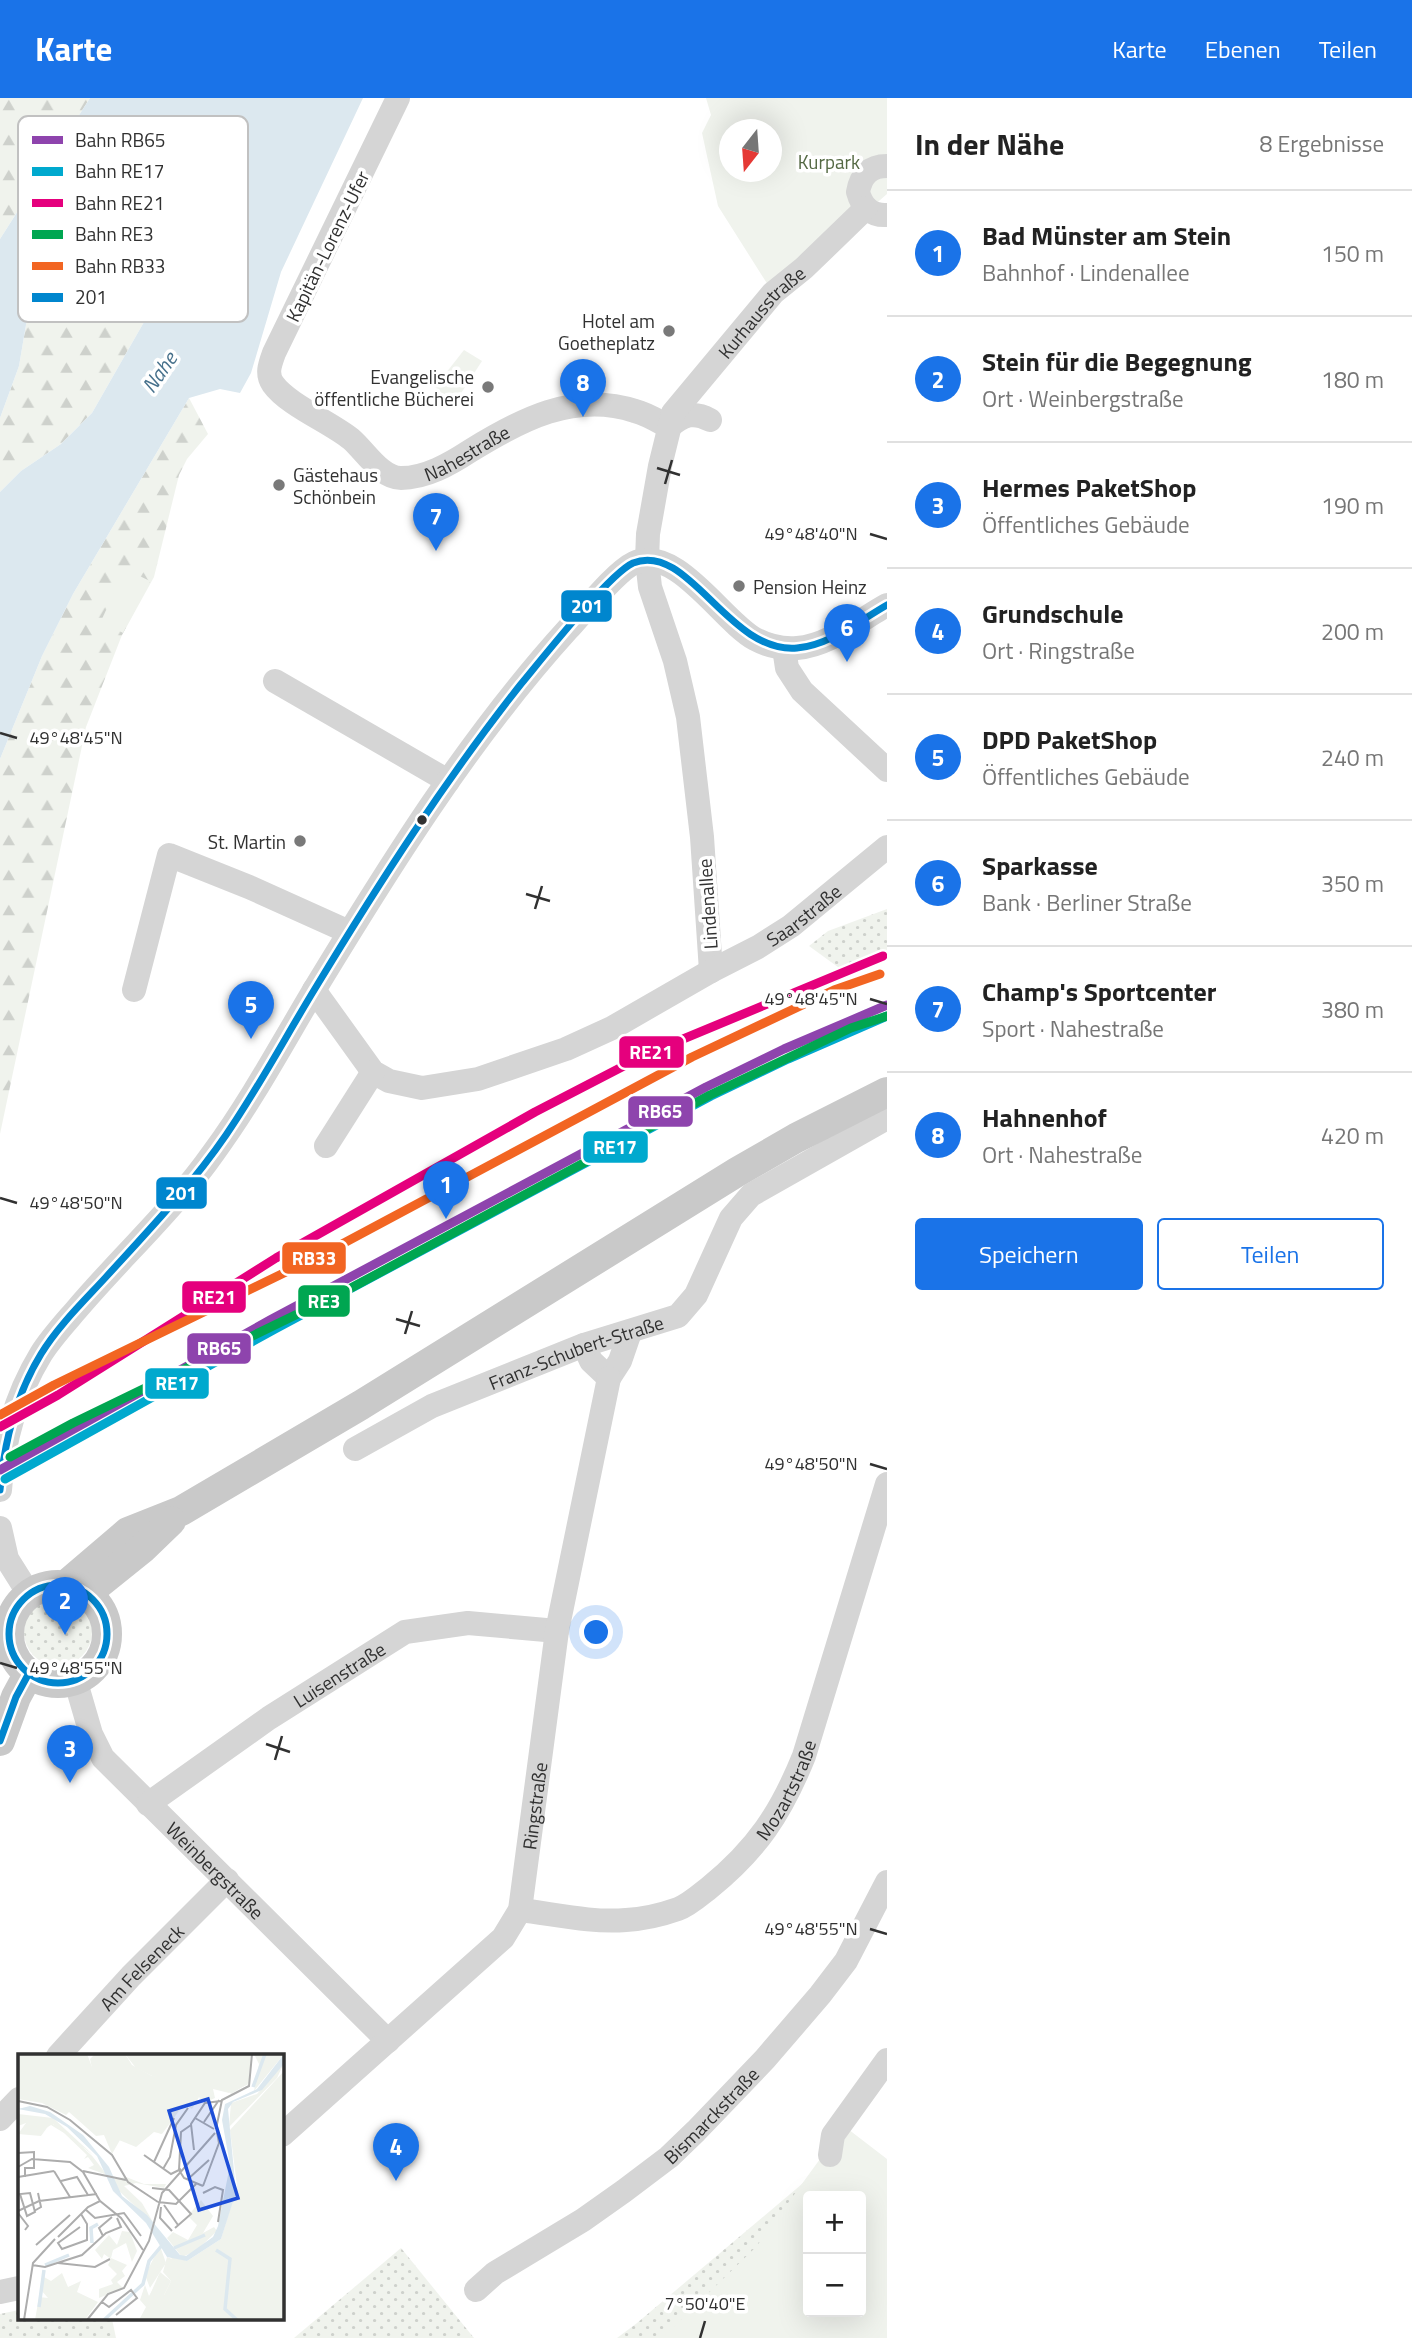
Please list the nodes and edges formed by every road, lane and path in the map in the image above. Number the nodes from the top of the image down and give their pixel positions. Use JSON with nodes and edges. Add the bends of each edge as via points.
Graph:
{"nodes":[{"id":1,"x":398,"y":98,"type":"edge"},
{"id":2,"x":887,"y":166,"type":"edge"},
{"id":3,"x":876,"y":212,"type":"edge"},
{"id":4,"x":282,"y":392,"type":"joint"},
{"id":5,"x":710,"y":420,"type":"dead end"},
{"id":6,"x":669,"y":426,"type":"junction"},
{"id":7,"x":647,"y":560,"type":"junction"},
{"id":8,"x":887,"y":605,"type":"edge"},
{"id":9,"x":784,"y":648,"type":"junction"},
{"id":10,"x":275,"y":681,"type":"dead end"},
{"id":11,"x":887,"y":770,"type":"edge"},
{"id":12,"x":448,"y":781,"type":"junction"},
{"id":13,"x":887,"y":847,"type":"edge"},
{"id":14,"x":349,"y":932,"type":"junction"},
{"id":15,"x":711,"y":971,"type":"junction"},
{"id":16,"x":134,"y":990,"type":"dead end"},
{"id":17,"x":314,"y":990,"type":"junction"},
{"id":18,"x":373,"y":1072,"type":"junction"},
{"id":19,"x":887,"y":1092,"type":"edge"},
{"id":20,"x":887,"y":1118,"type":"edge"},
{"id":21,"x":326,"y":1146,"type":"dead end"},
{"id":22,"x":630,"y":1332,"type":"junction"},
{"id":23,"x":584,"y":1345,"type":"junction"},
{"id":24,"x":609,"y":1378,"type":"junction"},
{"id":25,"x":355,"y":1449,"type":"dead end"},
{"id":26,"x":887,"y":1484,"type":"edge"},
{"id":27,"x":0,"y":1490,"type":"edge"},
{"id":28,"x":0,"y":1528,"type":"edge"},
{"id":29,"x":78,"y":1591,"type":"junction"},
{"id":30,"x":29,"y":1594,"type":"junction"},
{"id":31,"x":557,"y":1632,"type":"junction"},
{"id":32,"x":29,"y":1673,"type":"junction"},
{"id":33,"x":75,"y":1679,"type":"junction"},
{"id":34,"x":0,"y":1741,"type":"edge"},
{"id":35,"x":148,"y":1804,"type":"junction"},
{"id":36,"x":227,"y":1880,"type":"junction"},
{"id":37,"x":887,"y":1882,"type":"edge"},
{"id":38,"x":520,"y":1910,"type":"junction"},
{"id":39,"x":388,"y":2041,"type":"junction"},
{"id":40,"x":60,"y":2054,"type":"edge"},
{"id":41,"x":887,"y":2060,"type":"edge"},
{"id":42,"x":18,"y":2100,"type":"edge"},
{"id":43,"x":0,"y":2119,"type":"edge"},
{"id":44,"x":284,"y":2133,"type":"edge"},
{"id":45,"x":830,"y":2155,"type":"dead end"},
{"id":46,"x":18,"y":2288,"type":"edge"},
{"id":47,"x":476,"y":2290,"type":"dead end"},
{"id":48,"x":0,"y":2292,"type":"edge"}],
"edges":[{"from":1,"to":4,"type":"street","name":"Kapitän-Lorenz-Ufer","via":[[274,353],[269,373]]},
{"from":2,"to":3,"type":"street","name":"Kurhausstraße","via":[[871,169],[860,183],[858,192]]},
{"from":3,"to":6,"type":"street","name":"Kurhausstraße","via":[[773,293],[673,413]]},
{"from":4,"to":6,"type":"street","name":"Nahestraße","via":[[351,439],[385,472],[401,478],[446,466],[506,430],[556,408],[598,403],[636,411]]},
{"from":5,"to":6,"type":"street","via":[[692,414]]},
{"from":6,"to":7,"type":"street","name":"Kurhausstraße"},
{"from":7,"to":9,"type":"street","via":[[675,567],[738,627],[756,640]]},
{"from":7,"to":12,"type":"street","via":[[633,563],[618,576],[522,680]]},
{"from":7,"to":15,"type":"street","name":"Lindenallee","via":[[650,587],[688,717]]},
{"from":8,"to":9,"type":"street","via":[[814,645]]},
{"from":9,"to":11,"type":"street","via":[[787,668],[802,691]]},
{"from":10,"to":12,"type":"street"},
{"from":12,"to":14,"type":"street"},
{"from":13,"to":15,"type":"street","name":"Saarstraße","via":[[791,926]]},
{"from":14,"to":16,"type":"street","via":[[169,855]]},
{"from":14,"to":17,"type":"street"},
{"from":15,"to":18,"type":"street","name":"Lindenallee","via":[[612,1028],[478,1079],[422,1088],[388,1081]]},
{"from":17,"to":18,"type":"street"},
{"from":17,"to":27,"type":"street","via":[[190,1186],[43,1351],[11,1423]]},
{"from":18,"to":21,"type":"street"},
{"from":19,"to":29,"type":"main road","via":[[737,1172],[181,1511],[128,1532]]},
{"from":20,"to":22,"type":"street","name":"Franz-Schubert-Straße","via":[[751,1195],[731,1219],[687,1306],[678,1316]]},
{"from":22,"to":23,"type":"street","name":"Franz-Schubert-Straße"},
{"from":22,"to":24,"type":"street","name":"Ringstraße"},
{"from":23,"to":24,"type":"street","via":[[591,1361]]},
{"from":23,"to":25,"type":"street","name":"Franz-Schubert-Straße","via":[[432,1406]]},
{"from":24,"to":31,"type":"street","name":"Ringstraße"},
{"from":26,"to":38,"type":"street","name":"Mozartstraße","via":[[804,1756],[771,1824],[750,1851],[681,1908],[649,1917],[623,1920]]},
{"from":28,"to":30,"type":"street","via":[[7,1559]]},
{"from":29,"to":30,"type":"main road","via":[[48,1586]]},
{"from":29,"to":33,"type":"main road","via":[[104,1618],[106,1641],[96,1664]]},
{"from":30,"to":32,"type":"main road","via":[[13,1613],[9,1634],[14,1656]]},
{"from":31,"to":35,"type":"street","name":"Luisenstraße","via":[[468,1623],[405,1632],[270,1718]]},
{"from":31,"to":38,"type":"street","name":"Ringstraße"},
{"from":32,"to":33,"type":"main road","via":[[51,1682]]},
{"from":32,"to":34,"type":"main road"},
{"from":33,"to":35,"type":"street","name":"Weinbergstraße","via":[[97,1749]]},
{"from":35,"to":36,"type":"street","name":"Weinbergstraße"},
{"from":36,"to":39,"type":"street","name":"Weinbergstraße"},
{"from":36,"to":40,"type":"street","name":"Am Felseneck"},
{"from":37,"to":47,"type":"street","name":"Bismarckstraße","via":[[846,1961],[820,1996],[696,2131],[634,2184],[495,2273]]},
{"from":38,"to":39,"type":"street","name":"Ringstraße","via":[[503,1938]]},
{"from":39,"to":44,"type":"street","name":"Ringstraße"},
{"from":41,"to":45,"type":"street","via":[[833,2135]]},
{"from":42,"to":43,"type":"street"},
{"from":46,"to":48,"type":"street"}]}
